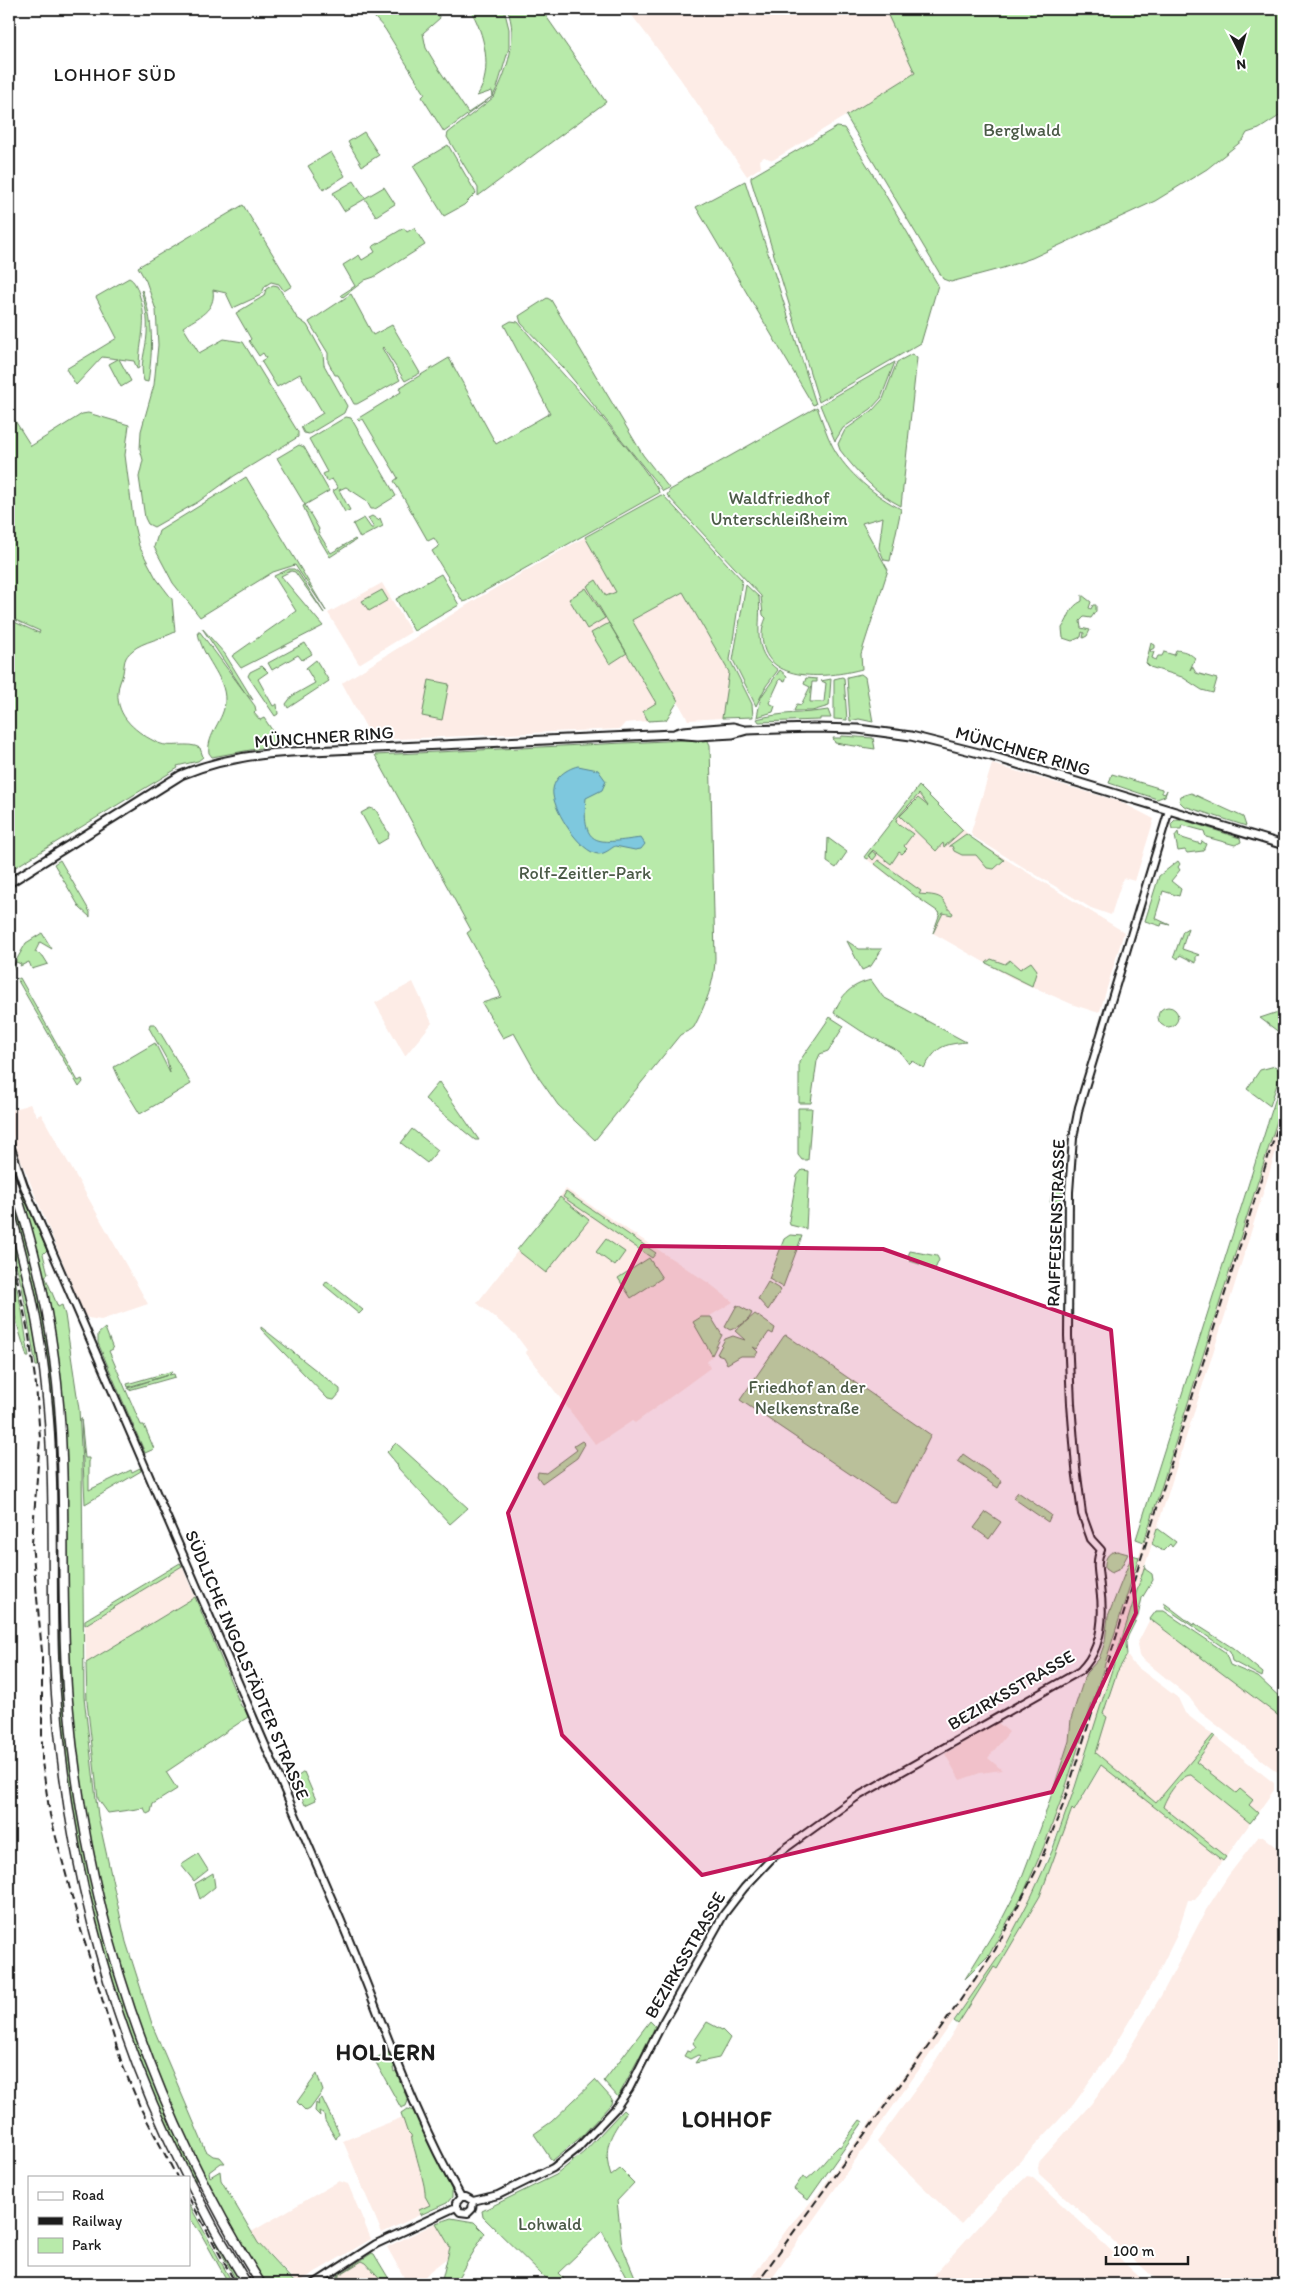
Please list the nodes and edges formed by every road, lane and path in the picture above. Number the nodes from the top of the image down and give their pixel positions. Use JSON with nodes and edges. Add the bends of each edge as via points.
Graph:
{"nodes":[{"id":1,"x":1169,"y":810,"type":"junction"},
{"id":2,"x":1284,"y":844,"type":"edge"},
{"id":3,"x":9,"y":882,"type":"edge"},
{"id":4,"x":9,"y":1142,"type":"edge"},
{"id":5,"x":9,"y":1173,"type":"edge"},
{"id":6,"x":9,"y":1207,"type":"edge"},
{"id":7,"x":1096,"y":1643,"type":"joint"},
{"id":8,"x":187,"y":2176,"type":"edge"},
{"id":9,"x":190,"y":2182,"type":"edge"},
{"id":10,"x":461,"y":2197,"type":"junction"},
{"id":11,"x":473,"y":2201,"type":"junction"},
{"id":12,"x":456,"y":2208,"type":"junction"},
{"id":13,"x":247,"y":2284,"type":"edge"},
{"id":14,"x":261,"y":2284,"type":"edge"},
{"id":15,"x":314,"y":2284,"type":"edge"}],
"edges":[{"from":1,"to":2,"type":"main road","name":"MÜNCHNER RING"},
{"from":1,"to":3,"type":"main road","name":"MÜNCHNER RING","via":[[991,756],[911,736],[836,728],[291,752],[227,762],[181,775]]},
{"from":1,"to":7,"type":"street","name":"RAIFFEISENSTRASSE","via":[[1079,1106],[1070,1163],[1068,1309],[1071,1404],[1082,1514],[1091,1539],[1101,1550],[1097,1562],[1101,1613]]},
{"from":4,"to":10,"type":"street","name":"SÜDLICHE INGOLSTÄDTER STRASSE","via":[[24,1186],[335,1907],[415,2106]]},
{"from":5,"to":14,"type":"main road","via":[[31,1246],[55,1370],[62,1456],[68,1700],[90,1866],[128,2006],[161,2093],[207,2193]]},
{"from":6,"to":8,"type":"main road","via":[[29,1284],[47,1389],[54,1659],[71,1824],[90,1917],[118,2011],[148,2093]]},
{"from":7,"to":11,"type":"street","name":"BEZIRKSSTRASSE","via":[[1090,1661],[1080,1671],[855,1798],[772,1858],[724,1914],[616,2109],[553,2168],[498,2195]]},
{"from":9,"to":13,"type":"main road"},
{"from":10,"to":11,"type":"street"},
{"from":10,"to":12,"type":"street"},
{"from":11,"to":12,"type":"street","via":[[468,2213]]},
{"from":12,"to":15,"type":"street","via":[[376,2244]]}]}
